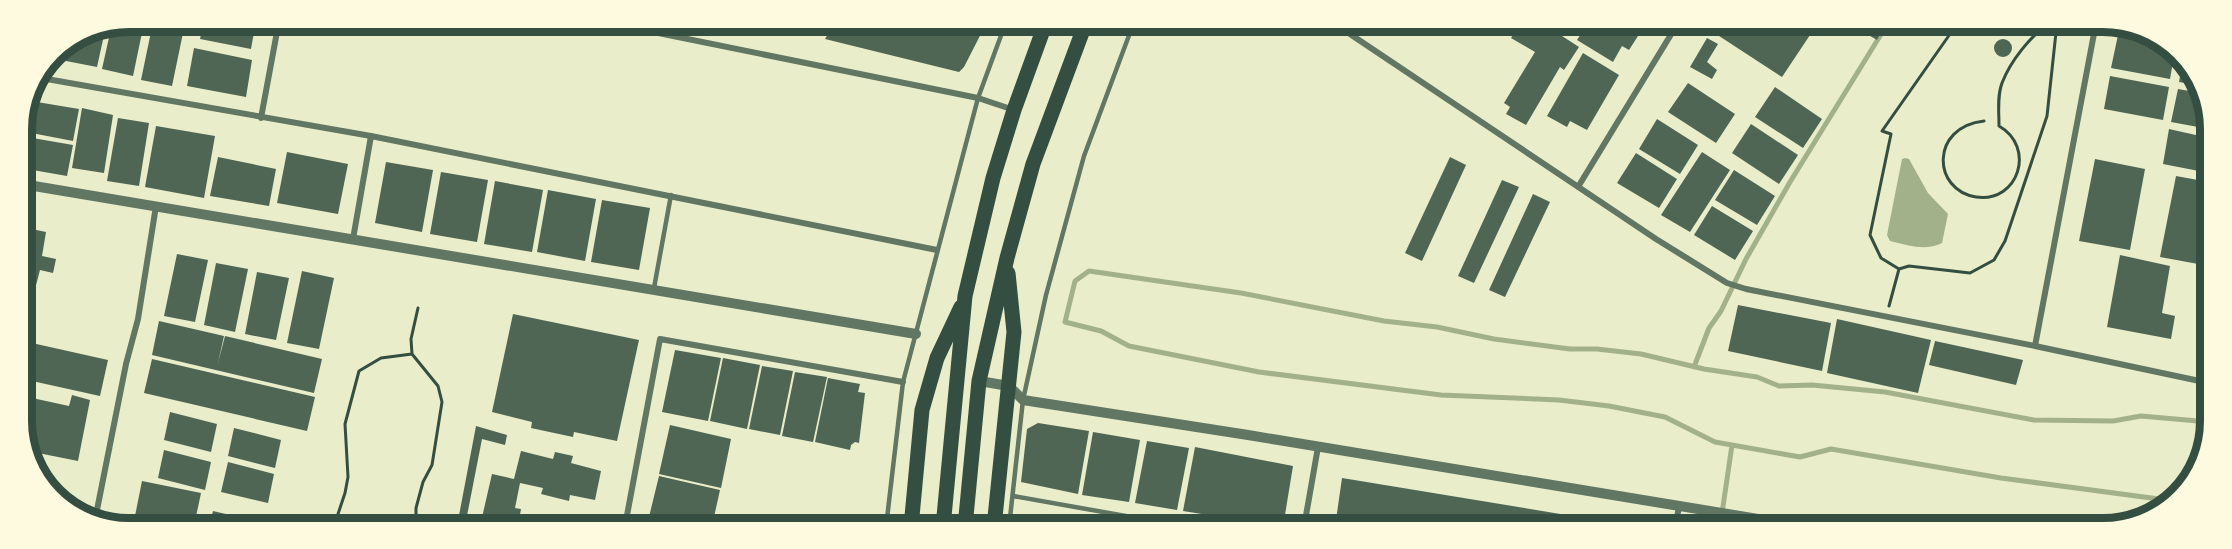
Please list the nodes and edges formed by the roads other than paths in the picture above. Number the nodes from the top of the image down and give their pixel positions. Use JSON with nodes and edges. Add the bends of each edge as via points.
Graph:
{"nodes":[{"id":1,"x":277,"y":32,"type":"edge"},
{"id":2,"x":657,"y":32,"type":"edge"},
{"id":3,"x":1002,"y":32,"type":"edge"},
{"id":4,"x":1042,"y":32,"type":"edge"},
{"id":5,"x":1082,"y":32,"type":"edge"},
{"id":6,"x":1130,"y":32,"type":"edge"},
{"id":7,"x":1347,"y":32,"type":"edge"},
{"id":8,"x":1673,"y":32,"type":"edge"},
{"id":9,"x":2094,"y":32,"type":"edge"},
{"id":10,"x":46,"y":79,"type":"edge"},
{"id":11,"x":978,"y":98,"type":"junction"},
{"id":12,"x":1014,"y":110,"type":"junction"},
{"id":13,"x":261,"y":118,"type":"junction"},
{"id":14,"x":370,"y":136,"type":"junction"},
{"id":15,"x":32,"y":186,"type":"edge"},
{"id":16,"x":1578,"y":187,"type":"junction"},
{"id":17,"x":671,"y":195,"type":"junction"},
{"id":18,"x":156,"y":206,"type":"junction"},
{"id":19,"x":352,"y":239,"type":"junction"},
{"id":20,"x":937,"y":250,"type":"junction"},
{"id":21,"x":1007,"y":258,"type":"junction"},
{"id":22,"x":654,"y":288,"type":"junction"},
{"id":23,"x":965,"y":296,"type":"junction"},
{"id":24,"x":916,"y":334,"type":"junction"},
{"id":25,"x":2035,"y":346,"type":"junction"},
{"id":26,"x":979,"y":381,"type":"junction"},
{"id":27,"x":2200,"y":381,"type":"edge"},
{"id":28,"x":903,"y":382,"type":"junction"},
{"id":29,"x":1008,"y":386,"type":"junction"},
{"id":30,"x":1023,"y":400,"type":"junction"},
{"id":31,"x":1318,"y":447,"type":"junction"},
{"id":32,"x":1013,"y":496,"type":"junction"},
{"id":33,"x":1679,"y":507,"type":"junction"},
{"id":34,"x":97,"y":512,"type":"edge"},
{"id":35,"x":1134,"y":517,"type":"edge"},
{"id":36,"x":1306,"y":517,"type":"edge"},
{"id":37,"x":1677,"y":517,"type":"edge"},
{"id":38,"x":1741,"y":517,"type":"edge"},
{"id":39,"x":627,"y":518,"type":"edge"},
{"id":40,"x":887,"y":518,"type":"edge"},
{"id":41,"x":912,"y":518,"type":"edge"},
{"id":42,"x":944,"y":518,"type":"edge"},
{"id":43,"x":966,"y":518,"type":"edge"},
{"id":44,"x":995,"y":518,"type":"edge"},
{"id":45,"x":1010,"y":518,"type":"edge"}],
"edges":[{"from":1,"to":13,"type":"street"},
{"from":2,"to":11,"type":"street"},
{"from":3,"to":11,"type":"lane"},
{"from":4,"to":12,"type":"main road"},
{"from":5,"to":21,"type":"main road","via":[[1033,164]]},
{"from":6,"to":30,"type":"lane","via":[[1084,156],[1046,295]]},
{"from":7,"to":16,"type":"street"},
{"from":8,"to":16,"type":"street"},
{"from":9,"to":25,"type":"street"},
{"from":10,"to":13,"type":"street"},
{"from":11,"to":12,"type":"street"},
{"from":11,"to":20,"type":"lane"},
{"from":12,"to":23,"type":"main road"},
{"from":13,"to":14,"type":"street"},
{"from":14,"to":17,"type":"street"},
{"from":14,"to":19,"type":"street"},
{"from":15,"to":18,"type":"street"},
{"from":16,"to":25,"type":"street","via":[[1727,283]]},
{"from":17,"to":20,"type":"street"},
{"from":17,"to":22,"type":"lane"},
{"from":18,"to":19,"type":"street"},
{"from":18,"to":34,"type":"street","via":[[138,319]]},
{"from":19,"to":22,"type":"street"},
{"from":20,"to":24,"type":"lane"},
{"from":21,"to":26,"type":"main road"},
{"from":21,"to":29,"type":"main road","via":[[1014,332]]},
{"from":22,"to":24,"type":"street"},
{"from":23,"to":41,"type":"main road","via":[[937,358],[922,410]]},
{"from":23,"to":42,"type":"main road"},
{"from":24,"to":28,"type":"lane"},
{"from":25,"to":27,"type":"street"},
{"from":26,"to":29,"type":"street"},
{"from":26,"to":43,"type":"main road"},
{"from":28,"to":39,"type":"street","via":[[660,339]]},
{"from":28,"to":40,"type":"lane"},
{"from":29,"to":30,"type":"street"},
{"from":29,"to":44,"type":"main road"},
{"from":30,"to":31,"type":"street"},
{"from":30,"to":32,"type":"lane"},
{"from":31,"to":33,"type":"street"},
{"from":31,"to":36,"type":"street"},
{"from":32,"to":35,"type":"lane"},
{"from":32,"to":45,"type":"lane"},
{"from":33,"to":37,"type":"street"},
{"from":33,"to":38,"type":"street"}]}
